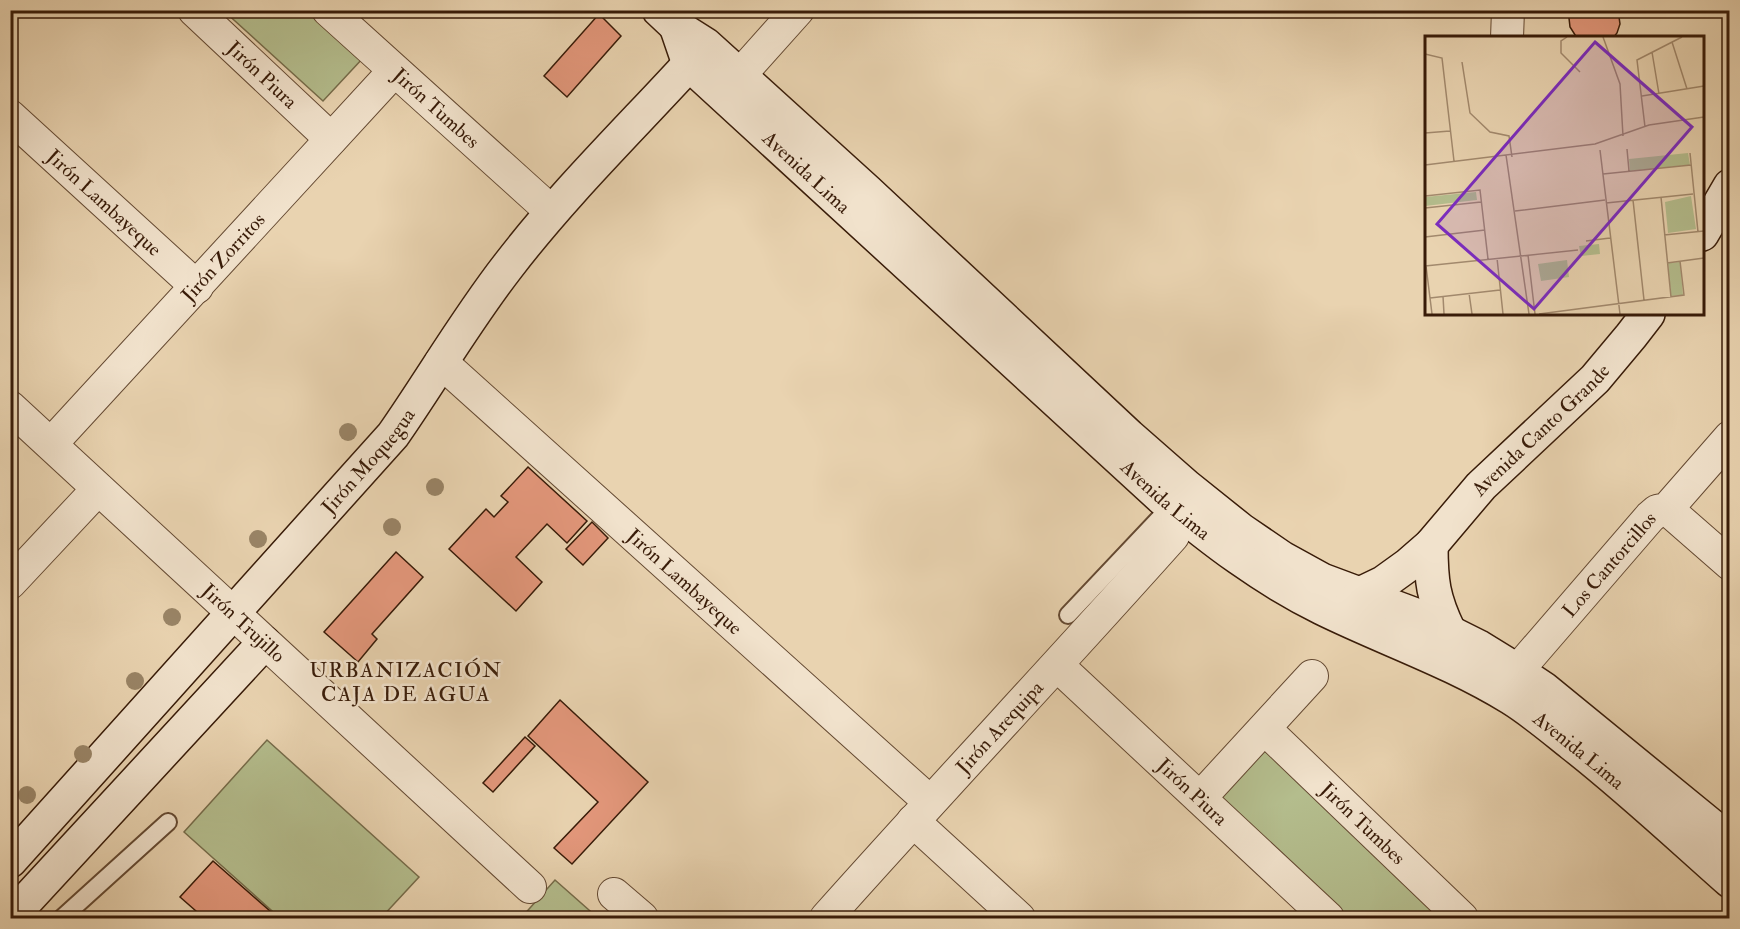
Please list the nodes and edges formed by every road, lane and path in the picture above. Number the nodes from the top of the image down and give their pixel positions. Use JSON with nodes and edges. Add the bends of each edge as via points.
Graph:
{"nodes":[{"id":1,"x":194,"y":10,"type":"edge"},
{"id":2,"x":328,"y":10,"type":"edge"},
{"id":3,"x":798,"y":10,"type":"edge"},
{"id":4,"x":1508,"y":10,"type":"edge"},
{"id":5,"x":667,"y":18,"type":"edge"},
{"id":6,"x":1507,"y":36,"type":"edge"},
{"id":7,"x":698,"y":55,"type":"junction"},
{"id":8,"x":394,"y":71,"type":"junction"},
{"id":9,"x":731,"y":85,"type":"junction"},
{"id":10,"x":10,"y":116,"type":"edge"},
{"id":11,"x":331,"y":139,"type":"junction"},
{"id":12,"x":1730,"y":186,"type":"edge"},
{"id":13,"x":543,"y":204,"type":"dead end"},
{"id":14,"x":1704,"y":231,"type":"edge"},
{"id":15,"x":196,"y":287,"type":"junction"},
{"id":16,"x":1647,"y":315,"type":"edge"},
{"id":17,"x":441,"y":362,"type":"junction"},
{"id":18,"x":10,"y":407,"type":"edge"},
{"id":19,"x":1730,"y":437,"type":"edge"},
{"id":20,"x":51,"y":444,"type":"junction"},
{"id":21,"x":98,"y":489,"type":"junction"},
{"id":22,"x":1667,"y":509,"type":"junction"},
{"id":23,"x":1172,"y":521,"type":"junction"},
{"id":24,"x":1431,"y":545,"type":"junction"},
{"id":25,"x":1730,"y":564,"type":"edge"},
{"id":26,"x":10,"y":583,"type":"edge"},
{"id":27,"x":1360,"y":594,"type":"junction"},
{"id":28,"x":234,"y":615,"type":"junction"},
{"id":29,"x":1068,"y":615,"type":"dead end"},
{"id":30,"x":264,"y":644,"type":"junction"},
{"id":31,"x":1444,"y":646,"type":"junction"},
{"id":32,"x":1058,"y":666,"type":"junction"},
{"id":33,"x":1516,"y":671,"type":"junction"},
{"id":34,"x":1312,"y":676,"type":"dead end"},
{"id":35,"x":1265,"y":729,"type":"junction"},
{"id":36,"x":1200,"y":798,"type":"junction"},
{"id":37,"x":922,"y":811,"type":"junction"},
{"id":38,"x":168,"y":822,"type":"dead end"},
{"id":39,"x":1730,"y":841,"type":"edge"},
{"id":40,"x":10,"y":861,"type":"edge"},
{"id":41,"x":1730,"y":881,"type":"edge"},
{"id":42,"x":530,"y":887,"type":"dead end"},
{"id":43,"x":614,"y":894,"type":"dead end"},
{"id":44,"x":10,"y":918,"type":"edge"},
{"id":45,"x":62,"y":918,"type":"edge"},
{"id":46,"x":642,"y":918,"type":"edge"},
{"id":47,"x":826,"y":918,"type":"edge"},
{"id":48,"x":1019,"y":918,"type":"edge"},
{"id":49,"x":1328,"y":918,"type":"edge"},
{"id":50,"x":1462,"y":918,"type":"edge"}],
"edges":[{"from":1,"to":11,"type":"street","name":"Jirón Piura"},
{"from":2,"to":8,"type":"street","name":"Jirón Tumbes"},
{"from":3,"to":9,"type":"street"},
{"from":4,"to":6,"type":"street"},
{"from":5,"to":7,"type":"main road","name":"Avenida Lima"},
{"from":7,"to":9,"type":"main road","name":"Avenida Lima"},
{"from":7,"to":17,"type":"main road","name":"Jirón Moquegua","via":[[508,265]]},
{"from":8,"to":11,"type":"street","name":"Jirón Zorritos"},
{"from":8,"to":13,"type":"street","name":"Jirón Tumbes"},
{"from":9,"to":23,"type":"main road","name":"Avenida Lima"},
{"from":9,"to":27,"type":"main road","name":"Avenida Lima","via":[[867,191],[1186,486],[1282,558],[1322,580]]},
{"from":10,"to":15,"type":"street","name":"Jirón Lambayeque"},
{"from":11,"to":15,"type":"street","name":"Jirón Zorritos"},
{"from":12,"to":14,"type":"main road"},
{"from":15,"to":20,"type":"street","name":"Jirón Zorritos"},
{"from":16,"to":24,"type":"main road","name":"Avenida Canto Grande","via":[[1595,379],[1481,486]]},
{"from":17,"to":28,"type":"main road","name":"Jirón Moquegua","via":[[393,435]]},
{"from":17,"to":37,"type":"street","name":"Jirón Lambayeque","via":[[481,384]]},
{"from":18,"to":20,"type":"street","name":"Jirón Trujillo"},
{"from":19,"to":22,"type":"street","name":"Los Cantorcillos"},
{"from":20,"to":21,"type":"street","name":"Jirón Trujillo"},
{"from":21,"to":26,"type":"street"},
{"from":21,"to":28,"type":"street","name":"Jirón Trujillo"},
{"from":22,"to":25,"type":"street"},
{"from":22,"to":33,"type":"street","name":"Los Cantorcillos","via":[[1650,517]]},
{"from":23,"to":29,"type":"lane"},
{"from":23,"to":31,"type":"main road","name":"Avenida Lima","via":[[1322,608]]},
{"from":23,"to":32,"type":"street","name":"Jirón Arequipa"},
{"from":24,"to":27,"type":"main road","name":"Avenida Canto Grande","via":[[1408,566]]},
{"from":24,"to":31,"type":"main road","via":[[1431,576]]},
{"from":27,"to":31,"type":"main road","name":"Avenida Lima","via":[[1405,610]]},
{"from":28,"to":30,"type":"street","name":"Jirón Trujillo"},
{"from":28,"to":40,"type":"main road","name":"Jirón Moquegua"},
{"from":30,"to":42,"type":"street","name":"Jirón Trujillo"},
{"from":30,"to":44,"type":"main road"},
{"from":31,"to":33,"type":"main road","name":"Avenida Lima"},
{"from":31,"to":41,"type":"main road","name":"Avenida Lima","via":[[1494,688],[1605,769]]},
{"from":32,"to":36,"type":"street","name":"Jirón Piura"},
{"from":32,"to":37,"type":"street","name":"Jirón Arequipa"},
{"from":33,"to":39,"type":"main road","name":"Avenida Lima","via":[[1544,689]]},
{"from":34,"to":35,"type":"street"},
{"from":35,"to":36,"type":"street"},
{"from":35,"to":50,"type":"street","name":"Jirón Tumbes"},
{"from":36,"to":49,"type":"street","name":"Jirón Piura"},
{"from":37,"to":47,"type":"street","name":"Jirón Arequipa"},
{"from":37,"to":48,"type":"street","name":"Jirón Lambayeque"},
{"from":38,"to":45,"type":"lane"},
{"from":43,"to":46,"type":"street"}]}
